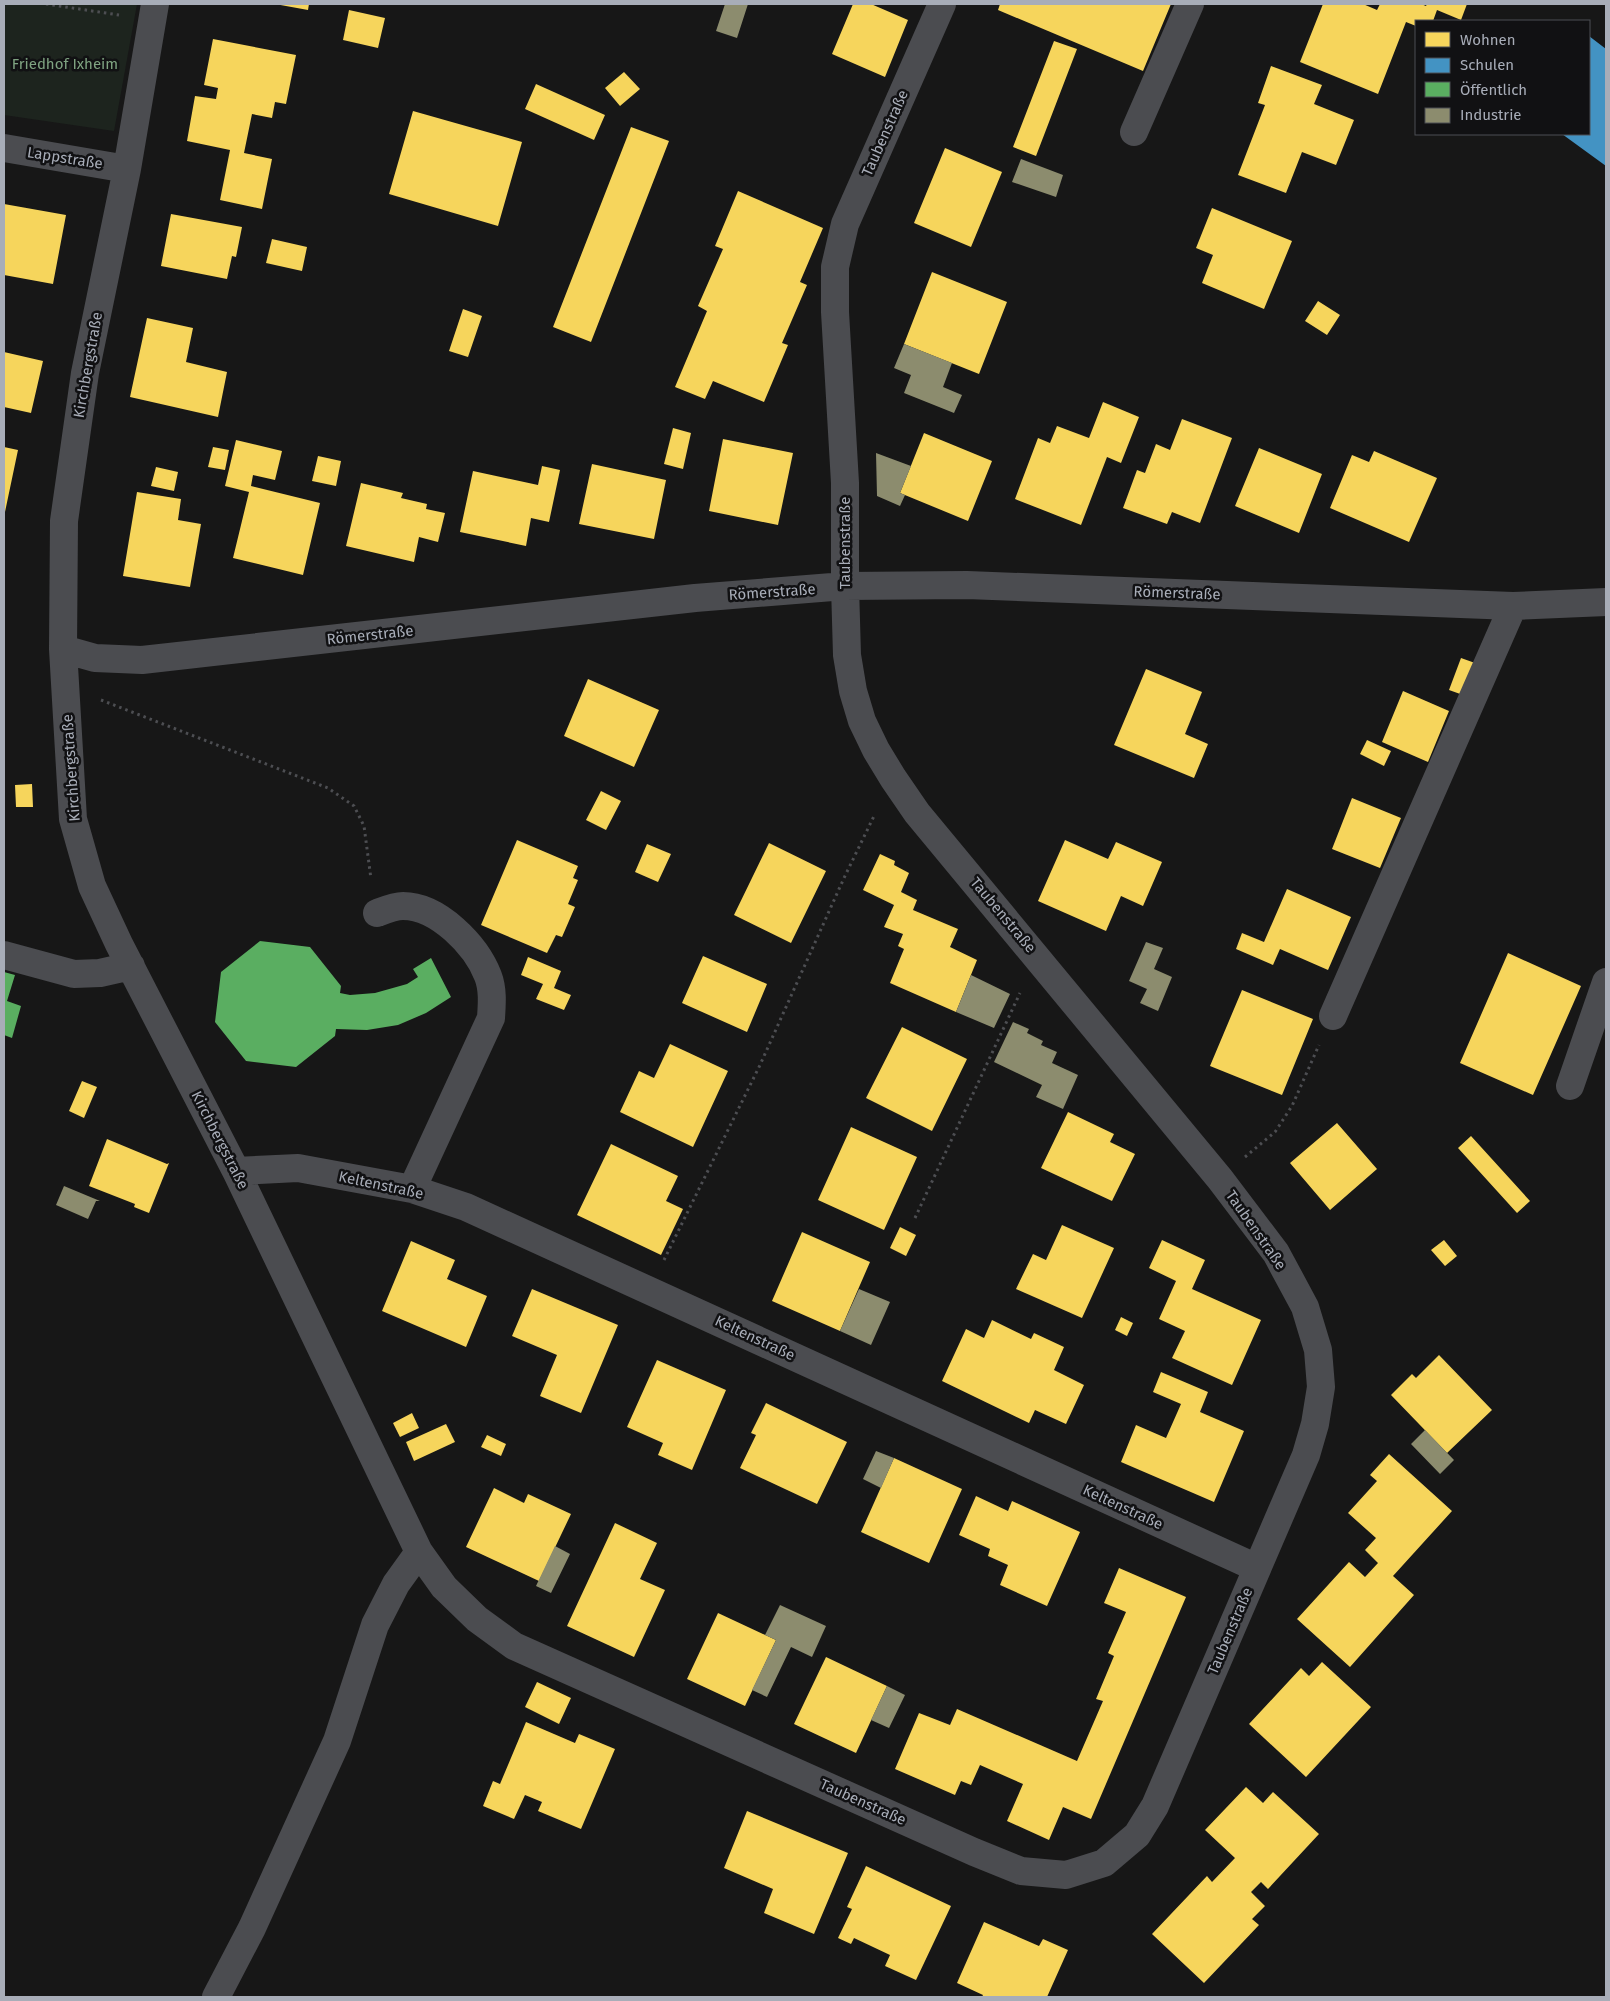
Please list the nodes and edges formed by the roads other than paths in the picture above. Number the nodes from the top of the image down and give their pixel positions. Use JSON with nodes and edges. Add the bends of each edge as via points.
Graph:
{"nodes":[{"id":1,"x":942,"y":4,"type":"edge"},
{"id":2,"x":1190,"y":4,"type":"edge"},
{"id":3,"x":153,"y":12,"type":"edge"},
{"id":4,"x":1134,"y":132,"type":"dead end"},
{"id":5,"x":4,"y":148,"type":"edge"},
{"id":6,"x":127,"y":168,"type":"junction"},
{"id":7,"x":845,"y":586,"type":"junction"},
{"id":8,"x":1606,"y":602,"type":"edge"},
{"id":9,"x":1513,"y":606,"type":"junction"},
{"id":10,"x":63,"y":649,"type":"junction"},
{"id":11,"x":377,"y":912,"type":"road end"},
{"id":12,"x":4,"y":955,"type":"edge"},
{"id":13,"x":130,"y":966,"type":"junction"},
{"id":14,"x":1606,"y":982,"type":"edge"},
{"id":15,"x":1333,"y":1016,"type":"road end"},
{"id":16,"x":1570,"y":1086,"type":"dead end"},
{"id":17,"x":236,"y":1171,"type":"junction"},
{"id":18,"x":412,"y":1189,"type":"junction"},
{"id":19,"x":419,"y":1552,"type":"junction"},
{"id":20,"x":1257,"y":1568,"type":"junction"},
{"id":21,"x":216,"y":1997,"type":"edge"}],
"edges":[{"from":1,"to":7,"type":"street","name":"Taubenstraße","via":[[845,224],[835,267],[845,483]]},
{"from":2,"to":4,"type":"street"},
{"from":3,"to":6,"type":"street","name":"Kirchbergstraße"},
{"from":5,"to":6,"type":"street","name":"Lappstraße"},
{"from":6,"to":10,"type":"street","name":"Kirchbergstraße","via":[[85,373],[64,522]]},
{"from":7,"to":9,"type":"street","name":"Römerstraße","via":[[967,585]]},
{"from":7,"to":10,"type":"street","name":"Römerstraße","via":[[695,598],[142,660],[95,658]]},
{"from":7,"to":20,"type":"street","name":"Taubenstraße","via":[[853,691],[869,735],[893,778],[917,813],[1220,1179],[1276,1253],[1305,1307],[1318,1350],[1321,1387],[1315,1424],[1306,1454]]},
{"from":8,"to":9,"type":"street","name":"Römerstraße"},
{"from":9,"to":15,"type":"street"},
{"from":10,"to":13,"type":"street","name":"Kirchbergstraße","via":[[73,819],[92,886]]},
{"from":11,"to":18,"type":"street","via":[[402,906],[428,910],[452,928],[477,955],[488,977],[493,999],[491,1018]]},
{"from":12,"to":13,"type":"street","via":[[74,974],[100,973]]},
{"from":13,"to":17,"type":"street","name":"Kirchbergstraße"},
{"from":14,"to":16,"type":"street"},
{"from":17,"to":18,"type":"street","name":"Keltenstraße","via":[[298,1168]]},
{"from":17,"to":19,"type":"street","name":"Kirchbergstraße"},
{"from":18,"to":20,"type":"street","name":"Keltenstraße","via":[[466,1207]]},
{"from":19,"to":20,"type":"street","name":"Taubenstraße","via":[[444,1586],[477,1619],[514,1646],[974,1852],[1021,1871],[1066,1876],[1104,1863],[1137,1835],[1155,1806]]},
{"from":19,"to":21,"type":"street","via":[[396,1584],[375,1624],[337,1741],[252,1928]]}]}
